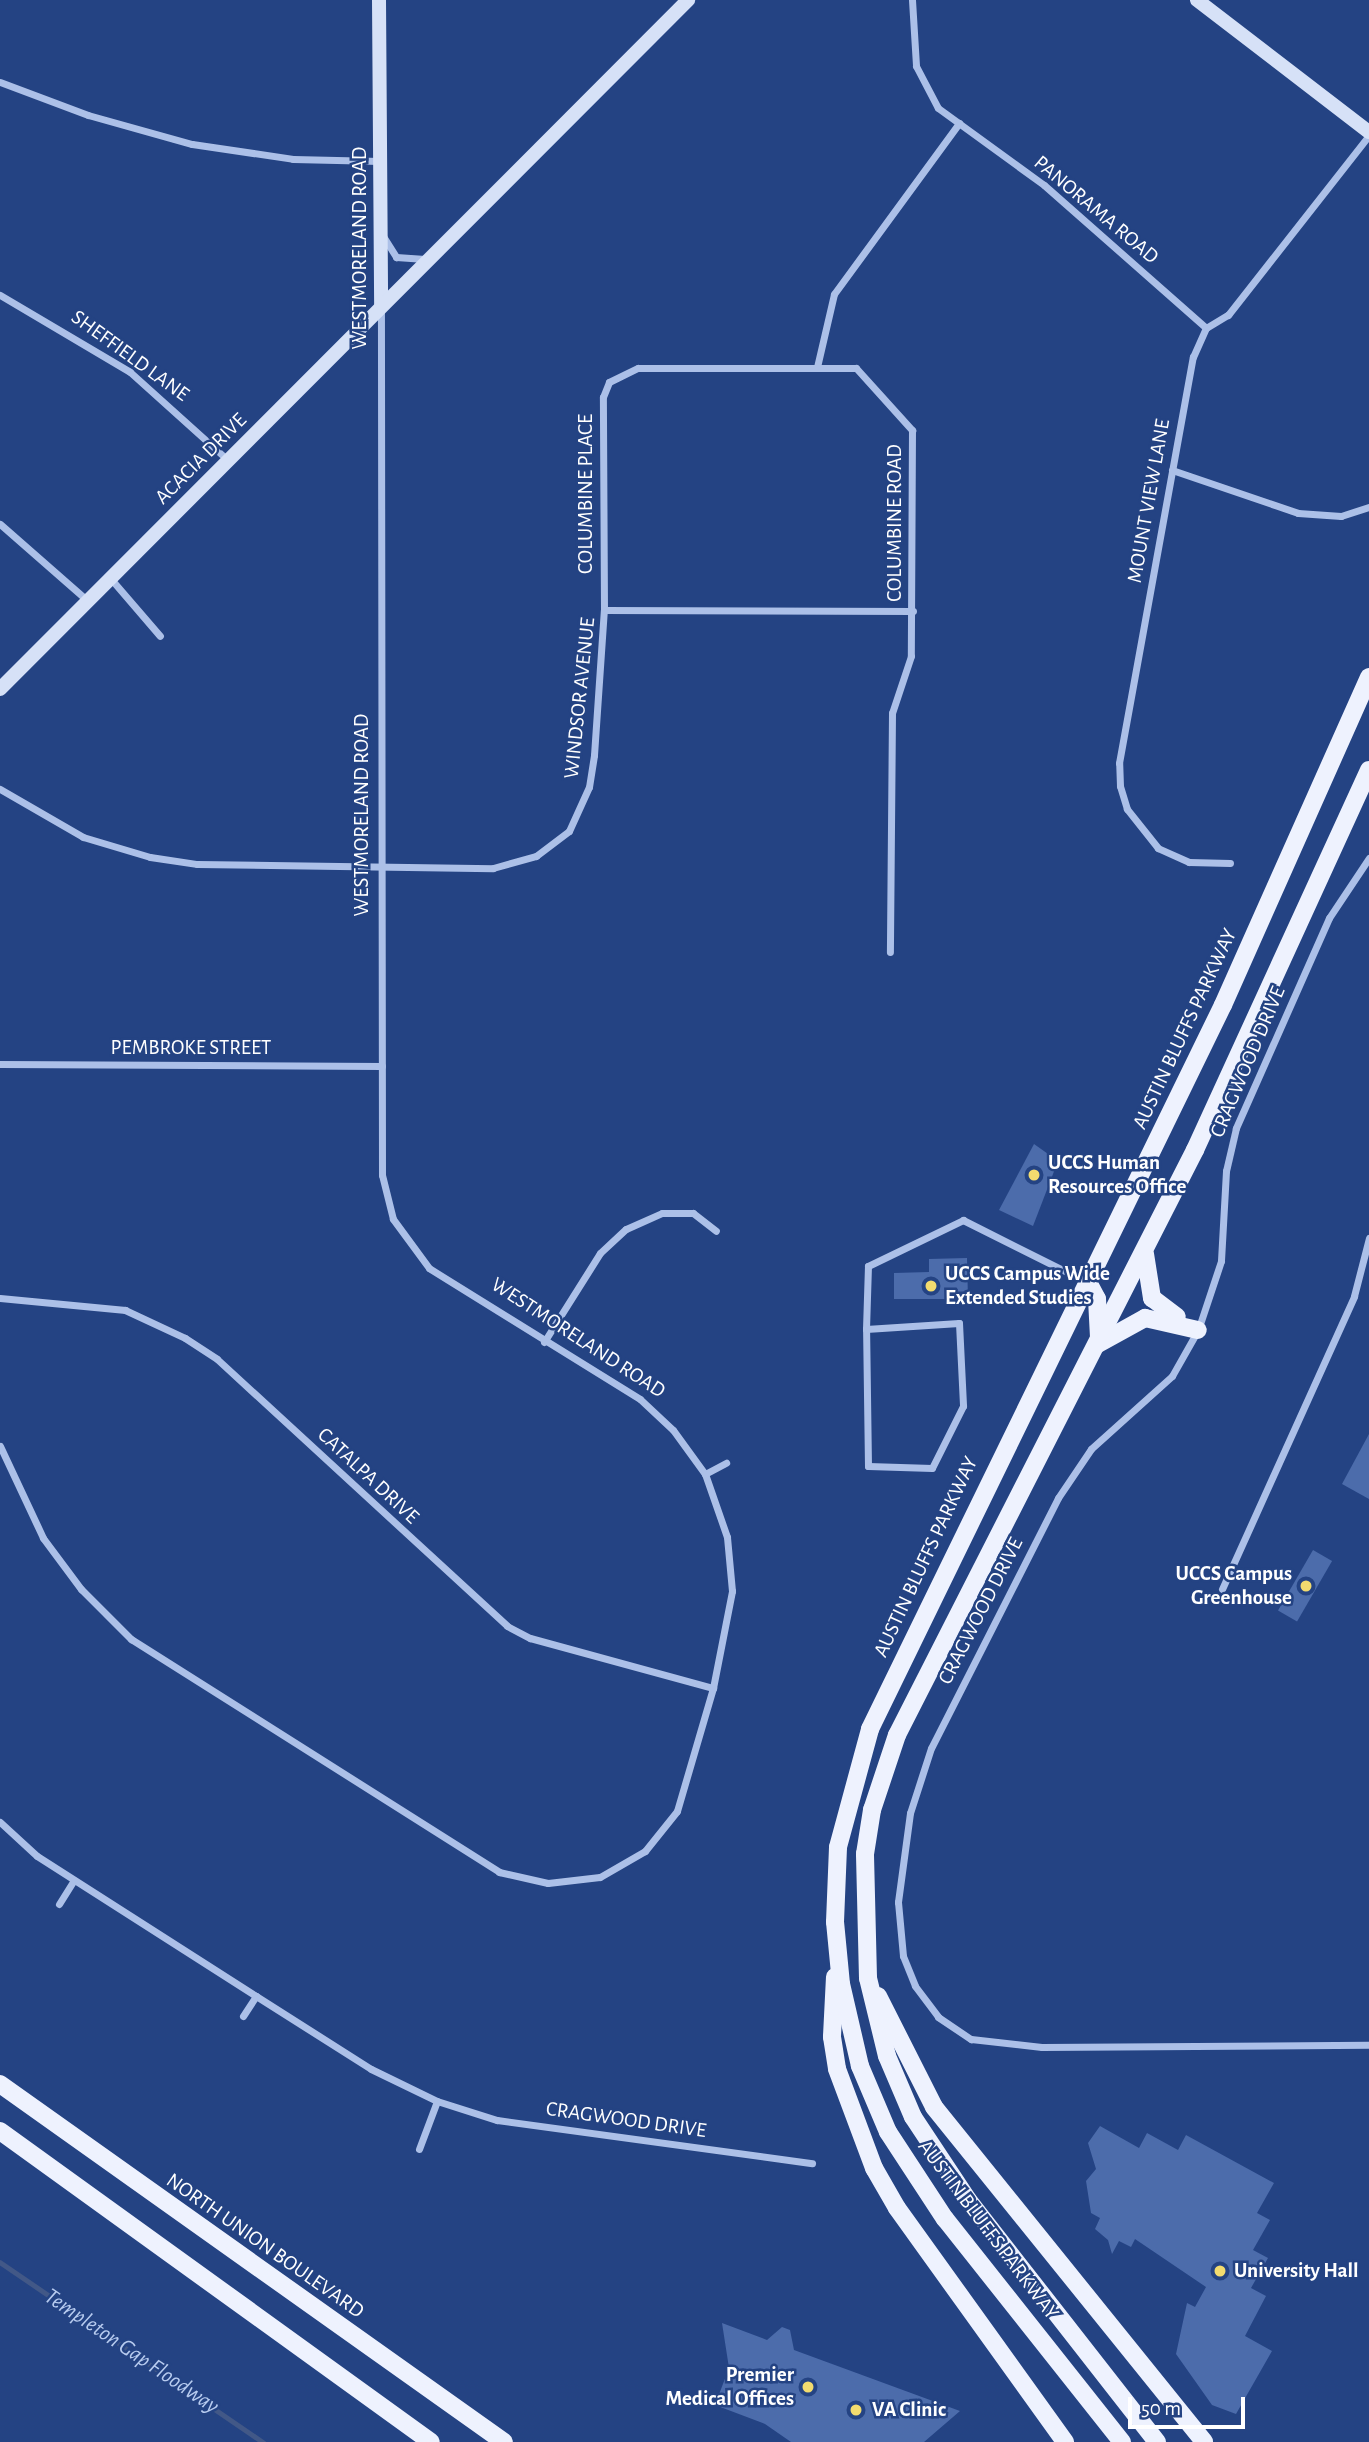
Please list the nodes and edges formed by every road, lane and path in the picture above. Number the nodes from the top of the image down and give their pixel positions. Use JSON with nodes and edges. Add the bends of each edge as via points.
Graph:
{"nodes":[{"id":1,"x":379,"y":0,"type":"edge"},
{"id":2,"x":688,"y":0,"type":"edge"},
{"id":3,"x":912,"y":0,"type":"edge"},
{"id":4,"x":1197,"y":0,"type":"edge"},
{"id":5,"x":0,"y":82,"type":"edge"},
{"id":6,"x":959,"y":124,"type":"junction"},
{"id":7,"x":1369,"y":133,"type":"edge"},
{"id":8,"x":381,"y":161,"type":"junction"},
{"id":9,"x":381,"y":233,"type":"junction"},
{"id":10,"x":432,"y":258,"type":"junction"},
{"id":11,"x":0,"y":295,"type":"edge"},
{"id":12,"x":380,"y":305,"type":"junction"},
{"id":13,"x":1206,"y":328,"type":"junction"},
{"id":14,"x":817,"y":367,"type":"junction"},
{"id":15,"x":229,"y":461,"type":"junction"},
{"id":16,"x":1172,"y":470,"type":"junction"},
{"id":17,"x":1369,"y":507,"type":"edge"},
{"id":18,"x":0,"y":524,"type":"edge"},
{"id":19,"x":111,"y":579,"type":"junction"},
{"id":20,"x":88,"y":601,"type":"junction"},
{"id":21,"x":604,"y":610,"type":"junction"},
{"id":22,"x":913,"y":611,"type":"junction"},
{"id":23,"x":160,"y":636,"type":"dead end"},
{"id":24,"x":1369,"y":677,"type":"edge"},
{"id":25,"x":0,"y":689,"type":"edge"},
{"id":26,"x":1369,"y":770,"type":"edge"},
{"id":27,"x":0,"y":789,"type":"edge"},
{"id":28,"x":1369,"y":858,"type":"edge"},
{"id":29,"x":1230,"y":863,"type":"dead end"},
{"id":30,"x":382,"y":867,"type":"junction"},
{"id":31,"x":890,"y":951,"type":"dead end"},
{"id":32,"x":0,"y":1064,"type":"edge"},
{"id":33,"x":382,"y":1066,"type":"junction"},
{"id":34,"x":716,"y":1231,"type":"dead end"},
{"id":35,"x":1369,"y":1238,"type":"edge"},
{"id":36,"x":1145,"y":1249,"type":"junction"},
{"id":37,"x":1088,"y":1282,"type":"junction"},
{"id":38,"x":0,"y":1298,"type":"edge"},
{"id":39,"x":866,"y":1329,"type":"junction"},
{"id":40,"x":1198,"y":1330,"type":"junction"},
{"id":41,"x":544,"y":1342,"type":"junction"},
{"id":42,"x":1098,"y":1343,"type":"junction"},
{"id":43,"x":0,"y":1446,"type":"edge"},
{"id":44,"x":726,"y":1462,"type":"dead end"},
{"id":45,"x":705,"y":1474,"type":"junction"},
{"id":46,"x":1222,"y":1589,"type":"dead end"},
{"id":47,"x":713,"y":1688,"type":"junction"},
{"id":48,"x":0,"y":1822,"type":"edge"},
{"id":49,"x":74,"y":1880,"type":"junction"},
{"id":50,"x":59,"y":1904,"type":"dead end"},
{"id":51,"x":837,"y":1956,"type":"junction"},
{"id":52,"x":868,"y":1978,"type":"junction"},
{"id":53,"x":256,"y":1996,"type":"junction"},
{"id":54,"x":243,"y":2016,"type":"dead end"},
{"id":55,"x":1369,"y":2045,"type":"edge"},
{"id":56,"x":0,"y":2084,"type":"edge"},
{"id":57,"x":437,"y":2101,"type":"junction"},
{"id":58,"x":0,"y":2131,"type":"edge"},
{"id":59,"x":419,"y":2149,"type":"dead end"},
{"id":60,"x":812,"y":2163,"type":"dead end"},
{"id":61,"x":431,"y":2442,"type":"edge"},
{"id":62,"x":504,"y":2442,"type":"edge"},
{"id":63,"x":1065,"y":2442,"type":"edge"},
{"id":64,"x":1122,"y":2442,"type":"edge"},
{"id":65,"x":1157,"y":2442,"type":"edge"},
{"id":66,"x":1204,"y":2442,"type":"edge"}],
"edges":[{"from":1,"to":8,"type":"street","name":"WESTMORELAND ROAD"},
{"from":2,"to":10,"type":"street","name":"ACACIA DRIVE"},
{"from":3,"to":6,"type":"street","via":[[920,80],[938,108]]},
{"from":4,"to":7,"type":"street"},
{"from":5,"to":8,"type":"street","via":[[88,115],[192,144],[293,159]]},
{"from":6,"to":13,"type":"street","name":"PANORAMA ROAD","via":[[1044,185]]},
{"from":6,"to":14,"type":"street","via":[[834,294]]},
{"from":7,"to":13,"type":"street","via":[[1228,315]]},
{"from":8,"to":9,"type":"street","name":"WESTMORELAND ROAD"},
{"from":9,"to":10,"type":"street","via":[[396,257],[411,262]]},
{"from":9,"to":12,"type":"street","name":"WESTMORELAND ROAD"},
{"from":10,"to":12,"type":"street","name":"ACACIA DRIVE"},
{"from":11,"to":15,"type":"street","name":"SHEFFIELD LANE","via":[[130,372]]},
{"from":12,"to":15,"type":"street","name":"ACACIA DRIVE"},
{"from":12,"to":30,"type":"street","name":"WESTMORELAND ROAD"},
{"from":13,"to":16,"type":"street","name":"MOUNT VIEW LANE","via":[[1194,357]]},
{"from":14,"to":21,"type":"street","name":"COLUMBINE PLACE","via":[[638,368],[609,382],[603,397]]},
{"from":14,"to":22,"type":"street","name":"COLUMBINE ROAD","via":[[856,368],[912,430]]},
{"from":15,"to":19,"type":"street","name":"ACACIA DRIVE"},
{"from":16,"to":17,"type":"street","via":[[1298,513],[1341,516]]},
{"from":16,"to":29,"type":"street","name":"MOUNT VIEW LANE","via":[[1120,786],[1127,808],[1158,848],[1189,862]]},
{"from":18,"to":20,"type":"street"},
{"from":19,"to":20,"type":"street","name":"ACACIA DRIVE"},
{"from":19,"to":23,"type":"street"},
{"from":20,"to":25,"type":"street","name":"ACACIA DRIVE"},
{"from":21,"to":22,"type":"street","name":"WINDSOR AVENUE"},
{"from":21,"to":30,"type":"street","name":"WINDSOR AVENUE","via":[[594,755],[584,802],[569,831],[516,864]]},
{"from":22,"to":31,"type":"street","name":"COLUMBINE ROAD","via":[[911,656],[892,713]]},
{"from":24,"to":37,"type":"main road","name":"AUSTIN BLUFFS PARKWAY","via":[[1223,1005]]},
{"from":26,"to":36,"type":"main road","name":"AUSTIN BLUFFS PARKWAY"},
{"from":27,"to":30,"type":"street","name":"WINDSOR AVENUE","via":[[53,823],[150,857],[197,864]]},
{"from":28,"to":40,"type":"street","name":"CRAGWOOD DRIVE","via":[[1329,918],[1236,1128],[1226,1171],[1221,1261]]},
{"from":30,"to":33,"type":"street","name":"WESTMORELAND ROAD"},
{"from":32,"to":33,"type":"street","name":"PEMBROKE STREET"},
{"from":33,"to":41,"type":"street","name":"WESTMORELAND ROAD","via":[[382,1175],[404,1237],[429,1268]]},
{"from":34,"to":41,"type":"street","via":[[693,1213],[662,1213],[625,1229],[600,1253]]},
{"from":35,"to":46,"type":"street","via":[[1348,1309]]},
{"from":36,"to":40,"type":"main road","via":[[1152,1298]]},
{"from":36,"to":42,"type":"main road","name":"AUSTIN BLUFFS PARKWAY"},
{"from":37,"to":39,"type":"street","via":[[963,1220],[868,1266]]},
{"from":37,"to":42,"type":"main road","via":[[1097,1299]]},
{"from":37,"to":51,"type":"main road","name":"AUSTIN BLUFFS PARKWAY","via":[[870,1729],[838,1847]]},
{"from":38,"to":47,"type":"street","name":"CATALPA DRIVE","via":[[125,1310],[185,1338],[217,1359],[507,1626],[530,1638]]},
{"from":39,"to":39,"type":"street","via":[[868,1466],[932,1468],[963,1406],[959,1323]]},
{"from":40,"to":42,"type":"main road","via":[[1145,1318]]},
{"from":40,"to":55,"type":"street","name":"CRAGWOOD DRIVE","via":[[1156,1395],[1091,1449],[1069,1476],[942,1725],[920,1777],[905,1840],[898,1902],[902,1956],[915,1986],[939,2017],[971,2039],[988,2044]]},
{"from":41,"to":45,"type":"street","name":"WESTMORELAND ROAD","via":[[657,1413]]},
{"from":42,"to":52,"type":"main road","name":"AUSTIN BLUFFS PARKWAY","via":[[928,1672],[883,1772],[872,1811],[861,1894]]},
{"from":43,"to":47,"type":"street","name":"WESTMORELAND ROAD","via":[[43,1538],[81,1589],[131,1639],[499,1872],[524,1881],[600,1877],[645,1851],[677,1811]]},
{"from":44,"to":45,"type":"street"},
{"from":45,"to":47,"type":"street","name":"WESTMORELAND ROAD","via":[[732,1564],[729,1614]]},
{"from":48,"to":49,"type":"street","name":"CRAGWOOD DRIVE"},
{"from":49,"to":50,"type":"street"},
{"from":49,"to":53,"type":"street","name":"CRAGWOOD DRIVE"},
{"from":51,"to":63,"type":"main road","via":[[831,2004],[835,2058],[852,2119],[874,2168],[904,2218]]},
{"from":51,"to":64,"type":"main road","name":"AUSTIN BLUFFS PARKWAY","via":[[860,2066],[888,2132],[945,2219]]},
{"from":52,"to":65,"type":"main road","name":"AUSTIN BLUFFS PARKWAY","via":[[887,2056],[935,2155]]},
{"from":52,"to":66,"type":"main road","via":[[934,2107]]},
{"from":53,"to":54,"type":"street"},
{"from":53,"to":57,"type":"street","name":"CRAGWOOD DRIVE","via":[[372,2069]]},
{"from":56,"to":62,"type":"main road","name":"NORTH UNION BOULEVARD"},
{"from":57,"to":59,"type":"street"},
{"from":57,"to":60,"type":"street","name":"CRAGWOOD DRIVE","via":[[497,2120]]},
{"from":58,"to":61,"type":"main road"}]}
